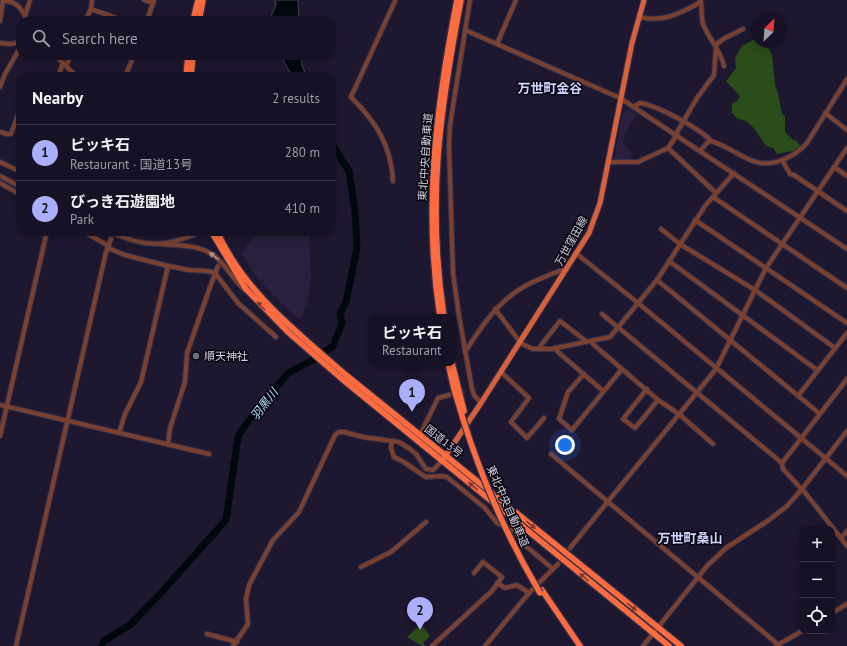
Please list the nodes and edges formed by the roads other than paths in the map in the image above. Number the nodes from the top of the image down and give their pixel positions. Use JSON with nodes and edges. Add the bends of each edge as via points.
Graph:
{"nodes":[{"id":1,"x":3,"y":0,"type":"edge"},
{"id":2,"x":30,"y":0,"type":"edge"},
{"id":3,"x":92,"y":0,"type":"edge"},
{"id":4,"x":144,"y":0,"type":"edge"},
{"id":5,"x":198,"y":0,"type":"edge"},
{"id":6,"x":203,"y":0,"type":"edge"},
{"id":7,"x":457,"y":0,"type":"edge"},
{"id":8,"x":461,"y":0,"type":"edge"},
{"id":9,"x":470,"y":0,"type":"edge"},
{"id":10,"x":516,"y":0,"type":"edge"},
{"id":11,"x":644,"y":0,"type":"edge"},
{"id":12,"x":14,"y":1,"type":"edge"},
{"id":13,"x":395,"y":1,"type":"edge"},
{"id":14,"x":700,"y":1,"type":"edge"},
{"id":15,"x":154,"y":2,"type":"edge"},
{"id":16,"x":91,"y":9,"type":"junction"},
{"id":17,"x":25,"y":16,"type":"edge"},
{"id":18,"x":27,"y":16,"type":"edge"},
{"id":19,"x":88,"y":16,"type":"edge"},
{"id":20,"x":110,"y":16,"type":"edge"},
{"id":21,"x":149,"y":16,"type":"edge"},
{"id":22,"x":194,"y":16,"type":"edge"},
{"id":23,"x":200,"y":16,"type":"edge"},
{"id":24,"x":639,"y":18,"type":"junction"},
{"id":25,"x":0,"y":21,"type":"edge"},
{"id":26,"x":743,"y":29,"type":"dead end"},
{"id":27,"x":465,"y":30,"type":"junction"},
{"id":28,"x":0,"y":43,"type":"edge"},
{"id":29,"x":16,"y":43,"type":"edge"},
{"id":30,"x":496,"y":44,"type":"junction"},
{"id":31,"x":716,"y":46,"type":"junction"},
{"id":32,"x":16,"y":55,"type":"edge"},
{"id":33,"x":60,"y":60,"type":"edge"},
{"id":34,"x":68,"y":60,"type":"edge"},
{"id":35,"x":132,"y":60,"type":"edge"},
{"id":36,"x":188,"y":60,"type":"edge"},
{"id":37,"x":193,"y":60,"type":"edge"},
{"id":38,"x":64,"y":65,"type":"junction"},
{"id":39,"x":724,"y":66,"type":"dead end"},
{"id":40,"x":60,"y":72,"type":"edge"},
{"id":41,"x":72,"y":72,"type":"edge"},
{"id":42,"x":127,"y":72,"type":"edge"},
{"id":43,"x":186,"y":72,"type":"edge"},
{"id":44,"x":191,"y":72,"type":"edge"},
{"id":45,"x":847,"y":79,"type":"edge"},
{"id":46,"x":0,"y":87,"type":"edge"},
{"id":47,"x":620,"y":98,"type":"junction"},
{"id":48,"x":635,"y":106,"type":"junction"},
{"id":49,"x":662,"y":111,"type":"junction"},
{"id":50,"x":825,"y":113,"type":"junction"},
{"id":51,"x":16,"y":120,"type":"edge"},
{"id":52,"x":656,"y":120,"type":"junction"},
{"id":53,"x":682,"y":122,"type":"junction"},
{"id":54,"x":847,"y":130,"type":"edge"},
{"id":55,"x":0,"y":132,"type":"edge"},
{"id":56,"x":677,"y":134,"type":"junction"},
{"id":57,"x":712,"y":141,"type":"junction"},
{"id":58,"x":668,"y":148,"type":"junction"},
{"id":59,"x":847,"y":148,"type":"edge"},
{"id":60,"x":701,"y":150,"type":"junction"},
{"id":61,"x":782,"y":160,"type":"junction"},
{"id":62,"x":0,"y":162,"type":"edge"},
{"id":63,"x":608,"y":162,"type":"junction"},
{"id":64,"x":834,"y":167,"type":"junction"},
{"id":65,"x":16,"y":170,"type":"edge"},
{"id":66,"x":734,"y":173,"type":"junction"},
{"id":67,"x":0,"y":176,"type":"edge"},
{"id":68,"x":847,"y":176,"type":"edge"},
{"id":69,"x":393,"y":181,"type":"dead end"},
{"id":70,"x":0,"y":184,"type":"edge"},
{"id":71,"x":16,"y":184,"type":"edge"},
{"id":72,"x":818,"y":191,"type":"junction"},
{"id":73,"x":16,"y":192,"type":"edge"},
{"id":74,"x":716,"y":193,"type":"junction"},
{"id":75,"x":713,"y":197,"type":"junction"},
{"id":76,"x":847,"y":211,"type":"edge"},
{"id":77,"x":800,"y":218,"type":"junction"},
{"id":78,"x":695,"y":220,"type":"junction"},
{"id":79,"x":662,"y":229,"type":"dead end"},
{"id":80,"x":46,"y":236,"type":"edge"},
{"id":81,"x":90,"y":236,"type":"edge"},
{"id":82,"x":120,"y":236,"type":"edge"},
{"id":83,"x":190,"y":236,"type":"edge"},
{"id":84,"x":214,"y":236,"type":"edge"},
{"id":85,"x":220,"y":236,"type":"edge"},
{"id":86,"x":112,"y":239,"type":"tunnel mouth"},
{"id":87,"x":160,"y":244,"type":"junction"},
{"id":88,"x":680,"y":244,"type":"junction"},
{"id":89,"x":782,"y":244,"type":"junction"},
{"id":90,"x":108,"y":247,"type":"junction"},
{"id":91,"x":847,"y":249,"type":"edge"},
{"id":92,"x":577,"y":254,"type":"junction"},
{"id":93,"x":669,"y":261,"type":"junction"},
{"id":94,"x":168,"y":266,"type":"junction"},
{"id":95,"x":218,"y":266,"type":"dead end"},
{"id":96,"x":766,"y":268,"type":"junction"},
{"id":97,"x":566,"y":270,"type":"junction"},
{"id":98,"x":215,"y":273,"type":"junction"},
{"id":99,"x":657,"y":280,"type":"junction"},
{"id":100,"x":847,"y":288,"type":"edge"},
{"id":101,"x":755,"y":290,"type":"junction"},
{"id":102,"x":250,"y":295,"type":"junction"},
{"id":103,"x":638,"y":303,"type":"junction"},
{"id":104,"x":495,"y":309,"type":"junction"},
{"id":105,"x":440,"y":314,"type":"edge"},
{"id":106,"x":444,"y":314,"type":"edge"},
{"id":107,"x":602,"y":314,"type":"dead end"},
{"id":108,"x":742,"y":315,"type":"junction"},
{"id":109,"x":847,"y":323,"type":"edge"},
{"id":110,"x":618,"y":327,"type":"junction"},
{"id":111,"x":291,"y":331,"type":"junction"},
{"id":112,"x":847,"y":333,"type":"edge"},
{"id":113,"x":276,"y":336,"type":"dead end"},
{"id":114,"x":730,"y":340,"type":"junction"},
{"id":115,"x":589,"y":341,"type":"junction"},
{"id":116,"x":520,"y":342,"type":"junction"},
{"id":117,"x":555,"y":348,"type":"junction"},
{"id":118,"x":835,"y":348,"type":"junction"},
{"id":119,"x":538,"y":349,"type":"junction"},
{"id":120,"x":465,"y":352,"type":"junction"},
{"id":121,"x":449,"y":366,"type":"edge"},
{"id":122,"x":453,"y":366,"type":"edge"},
{"id":123,"x":622,"y":369,"type":"junction"},
{"id":124,"x":716,"y":369,"type":"junction"},
{"id":125,"x":817,"y":370,"type":"junction"},
{"id":126,"x":501,"y":372,"type":"junction"},
{"id":127,"x":584,"y":374,"type":"junction"},
{"id":128,"x":344,"y":377,"type":"junction"},
{"id":129,"x":847,"y":379,"type":"edge"},
{"id":130,"x":472,"y":389,"type":"junction"},
{"id":131,"x":647,"y":389,"type":"junction"},
{"id":132,"x":465,"y":391,"type":"tunnel mouth"},
{"id":133,"x":603,"y":391,"type":"junction"},
{"id":134,"x":697,"y":392,"type":"junction"},
{"id":135,"x":449,"y":396,"type":"tunnel mouth"},
{"id":136,"x":798,"y":396,"type":"junction"},
{"id":137,"x":658,"y":400,"type":"junction"},
{"id":138,"x":481,"y":403,"type":"junction"},
{"id":139,"x":0,"y":405,"type":"edge"},
{"id":140,"x":7,"y":407,"type":"junction"},
{"id":141,"x":819,"y":413,"type":"junction"},
{"id":142,"x":678,"y":414,"type":"junction"},
{"id":143,"x":465,"y":418,"type":"junction"},
{"id":144,"x":544,"y":418,"type":"dead end"},
{"id":145,"x":68,"y":420,"type":"junction"},
{"id":146,"x":847,"y":431,"type":"edge"},
{"id":147,"x":119,"y":433,"type":"junction"},
{"id":148,"x":420,"y":435,"type":"junction"},
{"id":149,"x":0,"y":436,"type":"edge"},
{"id":150,"x":800,"y":438,"type":"junction"},
{"id":151,"x":392,"y":441,"type":"junction"},
{"id":152,"x":168,"y":444,"type":"junction"},
{"id":153,"x":713,"y":444,"type":"dead end"},
{"id":154,"x":209,"y":454,"type":"dead end"},
{"id":155,"x":551,"y":454,"type":"dead end"},
{"id":156,"x":444,"y":458,"type":"junction"},
{"id":157,"x":825,"y":459,"type":"junction"},
{"id":158,"x":782,"y":463,"type":"junction"},
{"id":159,"x":847,"y":476,"type":"edge"},
{"id":160,"x":802,"y":489,"type":"junction"},
{"id":161,"x":607,"y":502,"type":"junction"},
{"id":162,"x":426,"y":522,"type":"dead end"},
{"id":163,"x":847,"y":531,"type":"edge"},
{"id":164,"x":841,"y":538,"type":"junction"},
{"id":165,"x":847,"y":546,"type":"edge"},
{"id":166,"x":570,"y":548,"type":"tunnel mouth"},
{"id":167,"x":558,"y":564,"type":"tunnel mouth"},
{"id":168,"x":361,"y":567,"type":"dead end"},
{"id":169,"x":553,"y":570,"type":"junction"},
{"id":170,"x":474,"y":573,"type":"dead end"},
{"id":171,"x":698,"y":577,"type":"junction"},
{"id":172,"x":497,"y":584,"type":"junction"},
{"id":173,"x":541,"y":591,"type":"junction"},
{"id":174,"x":529,"y":593,"type":"junction"},
{"id":175,"x":847,"y":604,"type":"edge"},
{"id":176,"x":835,"y":611,"type":"edge"},
{"id":177,"x":657,"y":627,"type":"junction"},
{"id":178,"x":653,"y":633,"type":"junction"},
{"id":179,"x":799,"y":633,"type":"edge"},
{"id":180,"x":207,"y":634,"type":"dead end"},
{"id":181,"x":236,"y":642,"type":"junction"},
{"id":182,"x":16,"y":646,"type":"edge"},
{"id":183,"x":233,"y":646,"type":"edge"},
{"id":184,"x":432,"y":646,"type":"edge"},
{"id":185,"x":485,"y":646,"type":"edge"},
{"id":186,"x":576,"y":646,"type":"edge"},
{"id":187,"x":580,"y":646,"type":"edge"},
{"id":188,"x":643,"y":646,"type":"edge"},
{"id":189,"x":669,"y":646,"type":"edge"},
{"id":190,"x":681,"y":646,"type":"edge"},
{"id":191,"x":778,"y":646,"type":"edge"}],
"edges":[{"from":1,"to":12,"type":"street"},
{"from":1,"to":25,"type":"street"},
{"from":2,"to":18,"type":"street"},
{"from":3,"to":16,"type":"street"},
{"from":4,"to":15,"type":"street"},
{"from":5,"to":22,"type":"highway"},
{"from":6,"to":23,"type":"highway"},
{"from":7,"to":105,"type":"highway","name":"東北中央自動車道","via":[[442,84],[433,158],[432,242]]},
{"from":8,"to":106,"type":"highway","name":"東北中央自動車道","via":[[445,94],[438,157],[437,243]]},
{"from":9,"to":27,"type":"street"},
{"from":10,"to":30,"type":"street"},
{"from":11,"to":24,"type":"main road","name":"万世窪田線"},
{"from":12,"to":17,"type":"street"},
{"from":13,"to":69,"type":"street","via":[[351,97],[377,126],[387,150]]},
{"from":14,"to":24,"type":"street","via":[[672,16],[659,19]]},
{"from":14,"to":31,"type":"street","via":[[704,24]]},
{"from":15,"to":21,"type":"street"},
{"from":16,"to":19,"type":"street"},
{"from":16,"to":20,"type":"street"},
{"from":24,"to":47,"type":"main road","name":"万世窪田線"},
{"from":26,"to":31,"type":"street"},
{"from":27,"to":30,"type":"street"},
{"from":27,"to":120,"type":"street","via":[[449,145],[453,273]]},
{"from":28,"to":29,"type":"street"},
{"from":30,"to":47,"type":"street"},
{"from":31,"to":39,"type":"street"},
{"from":31,"to":53,"type":"street","via":[[714,74]]},
{"from":32,"to":46,"type":"street"},
{"from":33,"to":38,"type":"street"},
{"from":34,"to":38,"type":"street"},
{"from":35,"to":42,"type":"street"},
{"from":36,"to":43,"type":"highway"},
{"from":37,"to":44,"type":"highway"},
{"from":38,"to":40,"type":"street"},
{"from":38,"to":41,"type":"street"},
{"from":45,"to":50,"type":"street"},
{"from":47,"to":48,"type":"street"},
{"from":47,"to":63,"type":"main road","name":"万世窪田線"},
{"from":48,"to":49,"type":"street","via":[[644,103]]},
{"from":48,"to":52,"type":"street"},
{"from":49,"to":52,"type":"street"},
{"from":49,"to":53,"type":"street"},
{"from":50,"to":54,"type":"street"},
{"from":50,"to":61,"type":"street","via":[[801,150]]},
{"from":51,"to":55,"type":"street","via":[[11,134]]},
{"from":52,"to":56,"type":"street"},
{"from":53,"to":56,"type":"street"},
{"from":53,"to":57,"type":"street"},
{"from":56,"to":58,"type":"street"},
{"from":56,"to":60,"type":"street"},
{"from":57,"to":60,"type":"street"},
{"from":57,"to":61,"type":"street","via":[[756,163],[766,164]]},
{"from":58,"to":63,"type":"street","via":[[638,162]]},
{"from":58,"to":74,"type":"street"},
{"from":59,"to":64,"type":"street"},
{"from":60,"to":66,"type":"street"},
{"from":61,"to":72,"type":"street","via":[[790,174]]},
{"from":62,"to":65,"type":"street"},
{"from":63,"to":92,"type":"main road","name":"万世窪田線","via":[[594,221]]},
{"from":64,"to":68,"type":"street"},
{"from":64,"to":72,"type":"street"},
{"from":66,"to":74,"type":"street"},
{"from":66,"to":77,"type":"street"},
{"from":67,"to":71,"type":"street"},
{"from":70,"to":73,"type":"street"},
{"from":72,"to":76,"type":"street"},
{"from":72,"to":77,"type":"street"},
{"from":74,"to":75,"type":"street"},
{"from":75,"to":78,"type":"street"},
{"from":75,"to":89,"type":"street"},
{"from":77,"to":89,"type":"street"},
{"from":77,"to":91,"type":"street"},
{"from":78,"to":88,"type":"street"},
{"from":78,"to":96,"type":"street"},
{"from":79,"to":88,"type":"street"},
{"from":80,"to":140,"type":"street"},
{"from":81,"to":90,"type":"street"},
{"from":82,"to":87,"type":"street","via":[[134,242]]},
{"from":83,"to":87,"type":"street"},
{"from":84,"to":102,"type":"highway","name":"国道13号"},
{"from":85,"to":111,"type":"highway","name":"国道13号","via":[[250,284]]},
{"from":86,"to":90,"type":"street"},
{"from":102,"to":87,"type":"street","one_way":true,"via":[[210,253],[191,246]]},
{"from":88,"to":93,"type":"street"},
{"from":88,"to":101,"type":"street"},
{"from":89,"to":96,"type":"street"},
{"from":89,"to":100,"type":"street"},
{"from":90,"to":94,"type":"street","via":[[125,255]]},
{"from":90,"to":145,"type":"street"},
{"from":92,"to":97,"type":"main road","name":"万世窪田線"},
{"from":92,"to":103,"type":"street"},
{"from":93,"to":99,"type":"street"},
{"from":93,"to":108,"type":"street"},
{"from":94,"to":98,"type":"street"},
{"from":94,"to":147,"type":"street","via":[[141,382],[125,414]]},
{"from":95,"to":98,"type":"street"},
{"from":96,"to":101,"type":"street"},
{"from":96,"to":109,"type":"street"},
{"from":97,"to":104,"type":"street","via":[[524,286]]},
{"from":97,"to":116,"type":"main road","name":"万世窪田線"},
{"from":98,"to":113,"type":"street","via":[[238,303]]},
{"from":98,"to":152,"type":"street","via":[[185,359],[185,382],[170,428]]},
{"from":99,"to":103,"type":"street"},
{"from":99,"to":114,"type":"street"},
{"from":101,"to":108,"type":"street"},
{"from":101,"to":118,"type":"street"},
{"from":111,"to":102,"type":"highway","name":"国道13号","one_way":true},
{"from":103,"to":110,"type":"street"},
{"from":103,"to":124,"type":"street"},
{"from":104,"to":116,"type":"street"},
{"from":104,"to":120,"type":"street"},
{"from":107,"to":110,"type":"street"},
{"from":108,"to":114,"type":"street"},
{"from":108,"to":125,"type":"street"},
{"from":110,"to":115,"type":"street","via":[[610,337]]},
{"from":110,"to":134,"type":"street"},
{"from":111,"to":128,"type":"highway","name":"国道13号"},
{"from":112,"to":118,"type":"street"},
{"from":114,"to":124,"type":"street"},
{"from":114,"to":136,"type":"street"},
{"from":115,"to":117,"type":"street"},
{"from":115,"to":119,"type":"street","via":[[560,321]]},
{"from":115,"to":123,"type":"street"},
{"from":116,"to":119,"type":"street"},
{"from":116,"to":126,"type":"main road","name":"万世窪田線"},
{"from":117,"to":119,"type":"street"},
{"from":117,"to":127,"type":"street"},
{"from":118,"to":125,"type":"street"},
{"from":120,"to":130,"type":"street"},
{"from":121,"to":143,"type":"highway","name":"東北中央自動車道"},
{"from":122,"to":143,"type":"highway","name":"東北中央自動車道"},
{"from":123,"to":131,"type":"street"},
{"from":123,"to":133,"type":"street"},
{"from":124,"to":134,"type":"street"},
{"from":124,"to":150,"type":"street"},
{"from":125,"to":136,"type":"street"},
{"from":126,"to":138,"type":"main road","name":"万世窪田線"},
{"from":126,"to":144,"type":"street","via":[[529,398],[511,422],[527,438]]},
{"from":127,"to":133,"type":"street"},
{"from":127,"to":133,"type":"street","via":[[568,392],[559,419],[572,430]]},
{"from":128,"to":148,"type":"highway","name":"国道13号"},
{"from":128,"to":156,"type":"highway","name":"国道13号"},
{"from":129,"to":141,"type":"street"},
{"from":130,"to":132,"type":"street"},
{"from":130,"to":138,"type":"street"},
{"from":131,"to":137,"type":"street"},
{"from":131,"to":137,"type":"street","via":[[624,418],[635,428]]},
{"from":134,"to":142,"type":"street"},
{"from":134,"to":158,"type":"street"},
{"from":135,"to":148,"type":"street","via":[[438,398]]},
{"from":136,"to":141,"type":"street"},
{"from":137,"to":142,"type":"street"},
{"from":138,"to":156,"type":"main road","name":"万世窪田線"},
{"from":139,"to":140,"type":"street"},
{"from":140,"to":145,"type":"street"},
{"from":140,"to":149,"type":"street"},
{"from":141,"to":150,"type":"street"},
{"from":142,"to":153,"type":"street"},
{"from":142,"to":161,"type":"street"},
{"from":143,"to":173,"type":"highway","name":"東北中央自動車道","bridge":true,"via":[[482,475],[498,514],[525,567]]},
{"from":145,"to":147,"type":"street"},
{"from":145,"to":182,"type":"street"},
{"from":146,"to":157,"type":"street"},
{"from":147,"to":152,"type":"street"},
{"from":148,"to":156,"type":"highway","name":"国道13号"},
{"from":150,"to":157,"type":"street"},
{"from":150,"to":158,"type":"street"},
{"from":151,"to":156,"type":"street","via":[[399,442],[416,454],[426,470],[433,470]]},
{"from":151,"to":169,"type":"street","via":[[394,457],[426,477],[447,477],[485,508],[496,523],[514,531],[522,543]]},
{"from":151,"to":181,"type":"street","via":[[370,439],[344,432],[335,435],[299,512],[273,540],[249,585],[246,599],[248,624]]},
{"from":152,"to":154,"type":"street"},
{"from":155,"to":161,"type":"street"},
{"from":156,"to":177,"type":"highway","name":"国道13号","one_way":true},
{"from":178,"to":156,"type":"highway","name":"国道13号","one_way":true},
{"from":157,"to":159,"type":"street"},
{"from":157,"to":160,"type":"street"},
{"from":158,"to":160,"type":"street","via":[[783,469]]},
{"from":160,"to":164,"type":"street"},
{"from":160,"to":171,"type":"street","via":[[778,514],[731,544]]},
{"from":161,"to":166,"type":"street"},
{"from":161,"to":171,"type":"street"},
{"from":162,"to":168,"type":"street","via":[[391,552]]},
{"from":163,"to":164,"type":"street"},
{"from":164,"to":165,"type":"street"},
{"from":167,"to":169,"type":"street"},
{"from":169,"to":174,"type":"street"},
{"from":170,"to":172,"type":"street","via":[[483,562],[502,577]]},
{"from":171,"to":177,"type":"street"},
{"from":171,"to":191,"type":"street"},
{"from":172,"to":174,"type":"street","via":[[505,588],[517,585]]},
{"from":172,"to":184,"type":"street"},
{"from":173,"to":186,"type":"highway","name":"東北中央自動車道"},
{"from":173,"to":187,"type":"highway","name":"東北中央自動車道"},
{"from":174,"to":185,"type":"street"},
{"from":175,"to":176,"type":"street"},
{"from":177,"to":178,"type":"street"},
{"from":177,"to":190,"type":"highway","name":"国道13号"},
{"from":178,"to":188,"type":"street"},
{"from":178,"to":189,"type":"highway","name":"国道13号"},
{"from":179,"to":191,"type":"street"},
{"from":180,"to":181,"type":"street"},
{"from":181,"to":183,"type":"street"}]}
